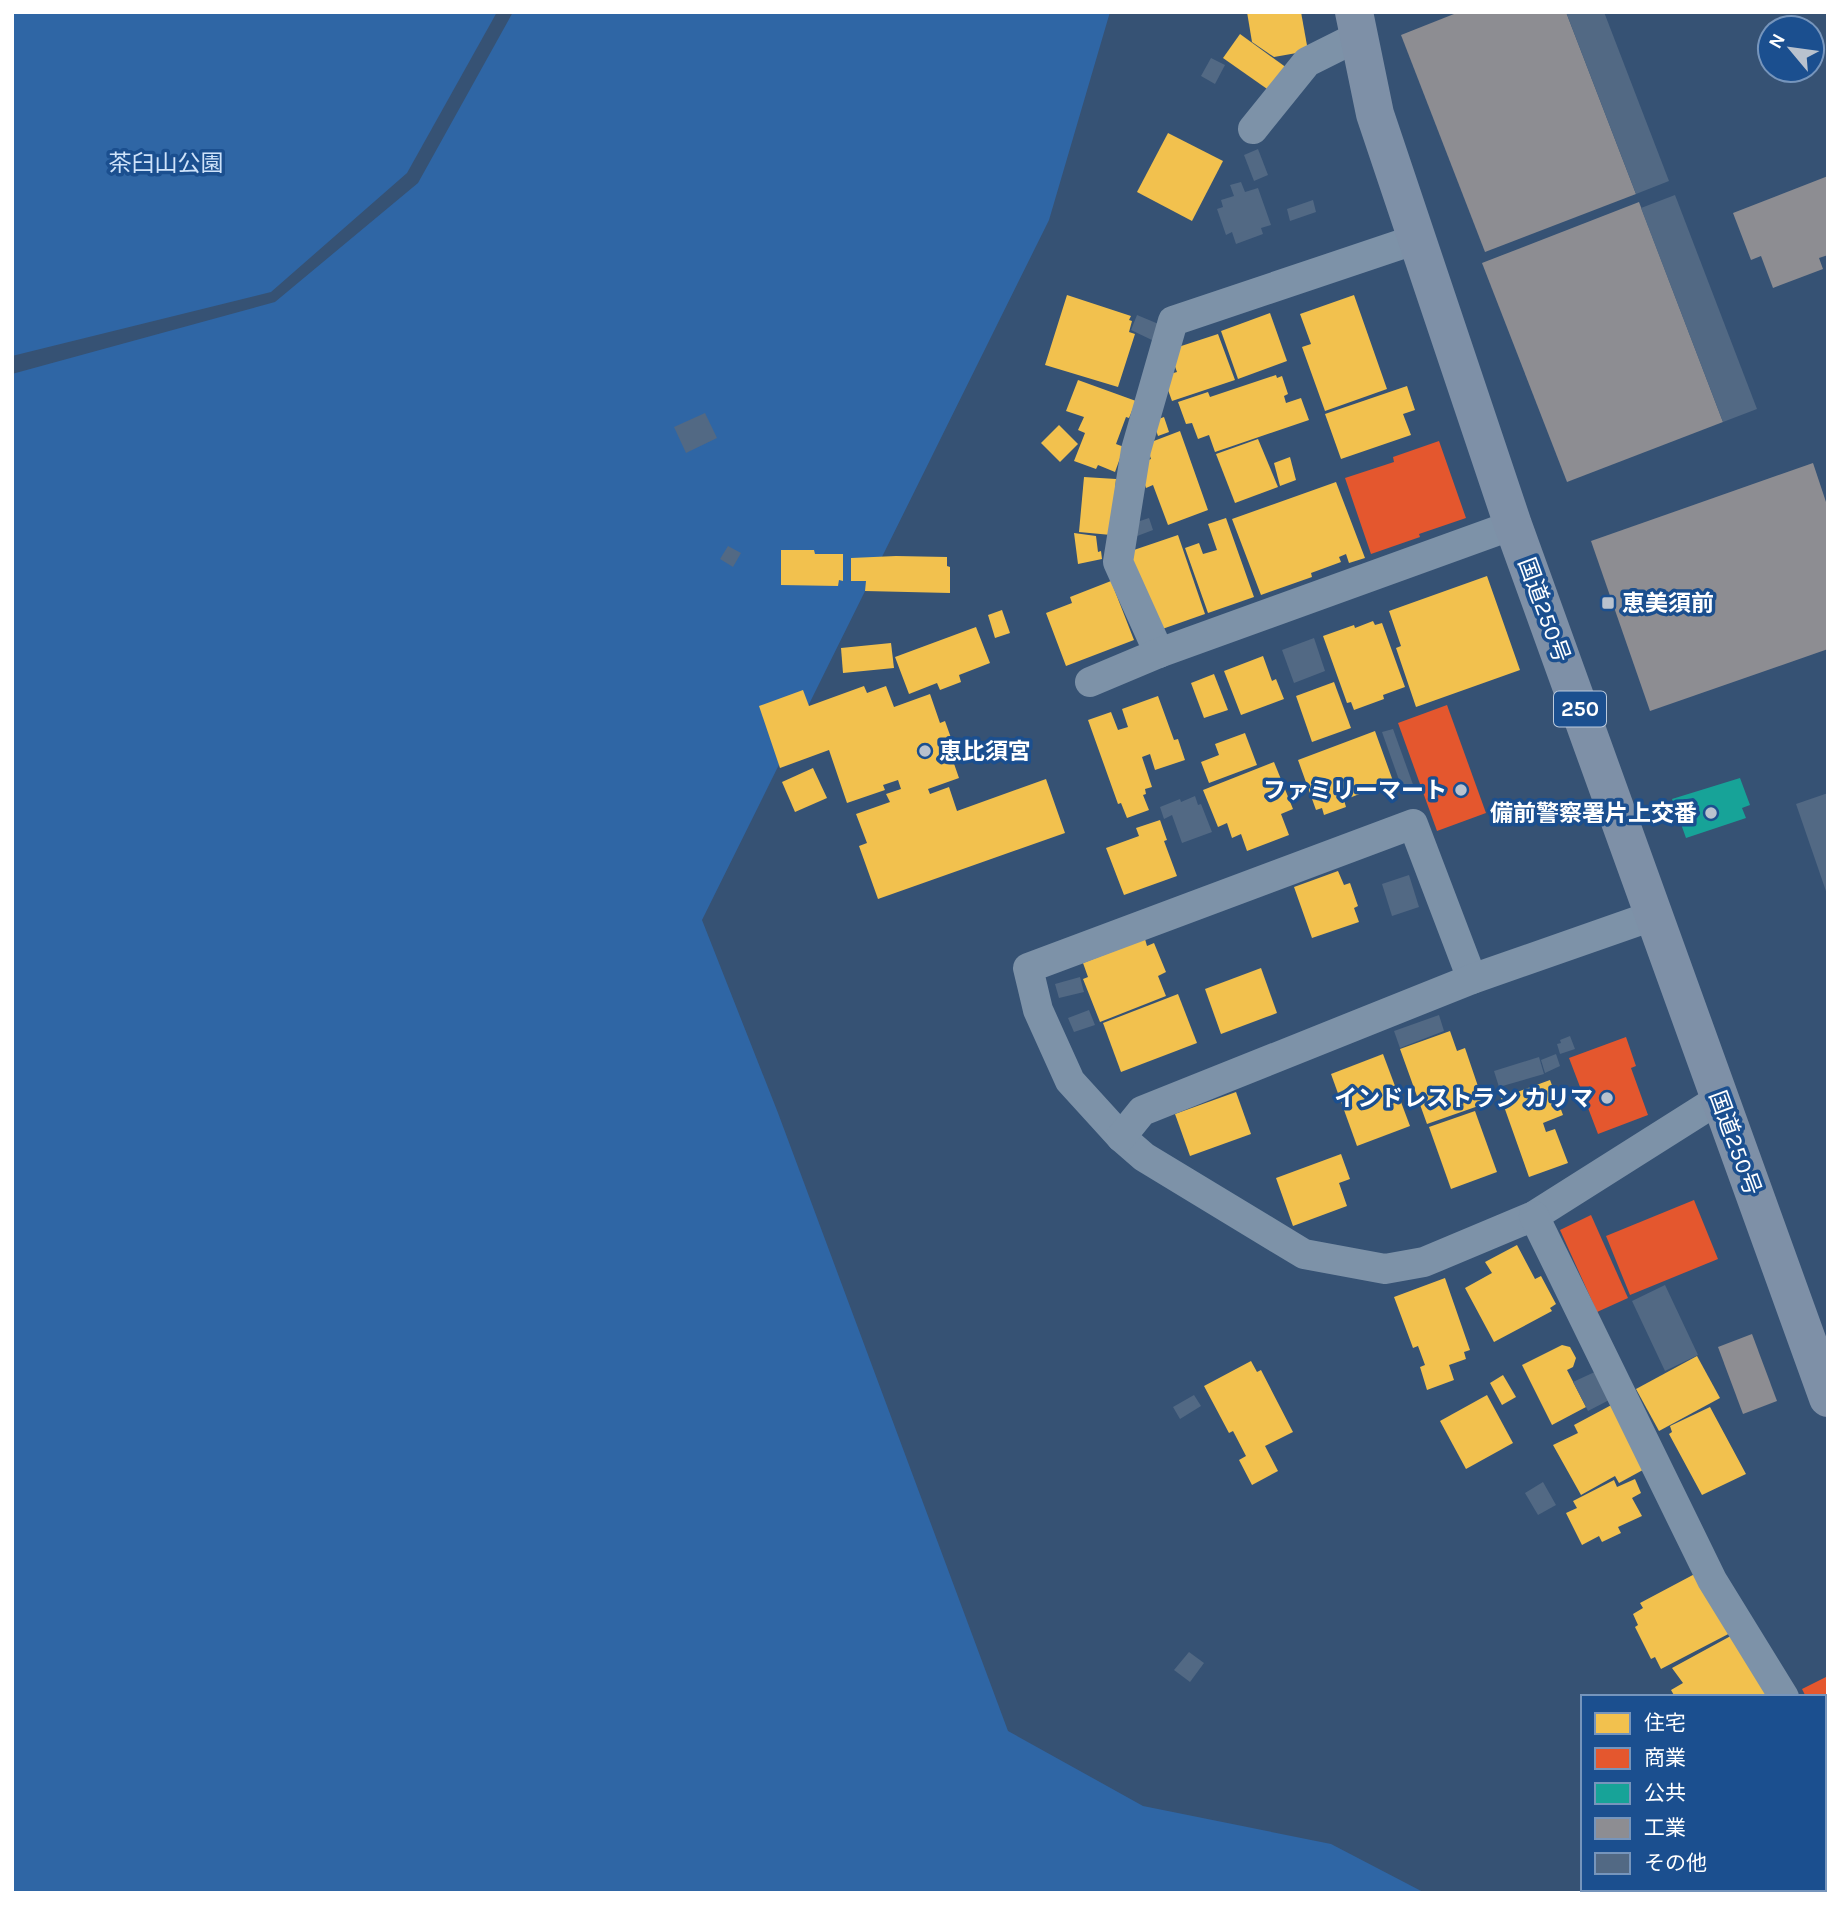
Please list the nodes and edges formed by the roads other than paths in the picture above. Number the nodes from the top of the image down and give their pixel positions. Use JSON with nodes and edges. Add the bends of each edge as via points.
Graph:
{"nodes":[{"id":1,"x":1356,"y":24,"type":"edge"},
{"id":2,"x":1253,"y":129,"type":"dead end"},
{"id":3,"x":1417,"y":239,"type":"junction"},
{"id":4,"x":1513,"y":526,"type":"junction"},
{"id":5,"x":1159,"y":653,"type":"junction"},
{"id":6,"x":1090,"y":682,"type":"dead end"},
{"id":7,"x":1655,"y":915,"type":"junction"},
{"id":8,"x":1472,"y":979,"type":"junction"},
{"id":9,"x":1719,"y":1099,"type":"junction"},
{"id":10,"x":1121,"y":1137,"type":"junction"},
{"id":11,"x":1534,"y":1216,"type":"junction"},
{"id":12,"x":1828,"y":1398,"type":"edge"},
{"id":13,"x":1783,"y":1695,"type":"edge"}],
"edges":[{"from":1,"to":2,"type":"street","via":[[1307,62]]},
{"from":1,"to":3,"type":"highway","name":"国道250号","number":"250","via":[[1375,114]]},
{"from":3,"to":4,"type":"highway","name":"国道250号","number":"250"},
{"from":3,"to":5,"type":"street","via":[[1173,321],[1136,450],[1118,562]]},
{"from":4,"to":5,"type":"street"},
{"from":4,"to":7,"type":"highway","name":"国道250号","number":"250"},
{"from":5,"to":6,"type":"street"},
{"from":7,"to":8,"type":"street"},
{"from":7,"to":9,"type":"highway","name":"国道250号","number":"250"},
{"from":8,"to":10,"type":"street","via":[[1142,1111]]},
{"from":8,"to":10,"type":"street","via":[[1413,824],[1028,968],[1038,1010],[1070,1081]]},
{"from":9,"to":11,"type":"street"},
{"from":9,"to":12,"type":"highway","name":"国道250号","number":"250"},
{"from":10,"to":11,"type":"street","via":[[1143,1157],[1304,1254],[1385,1269],[1424,1262]]},
{"from":11,"to":13,"type":"street","via":[[1712,1580]]}]}
